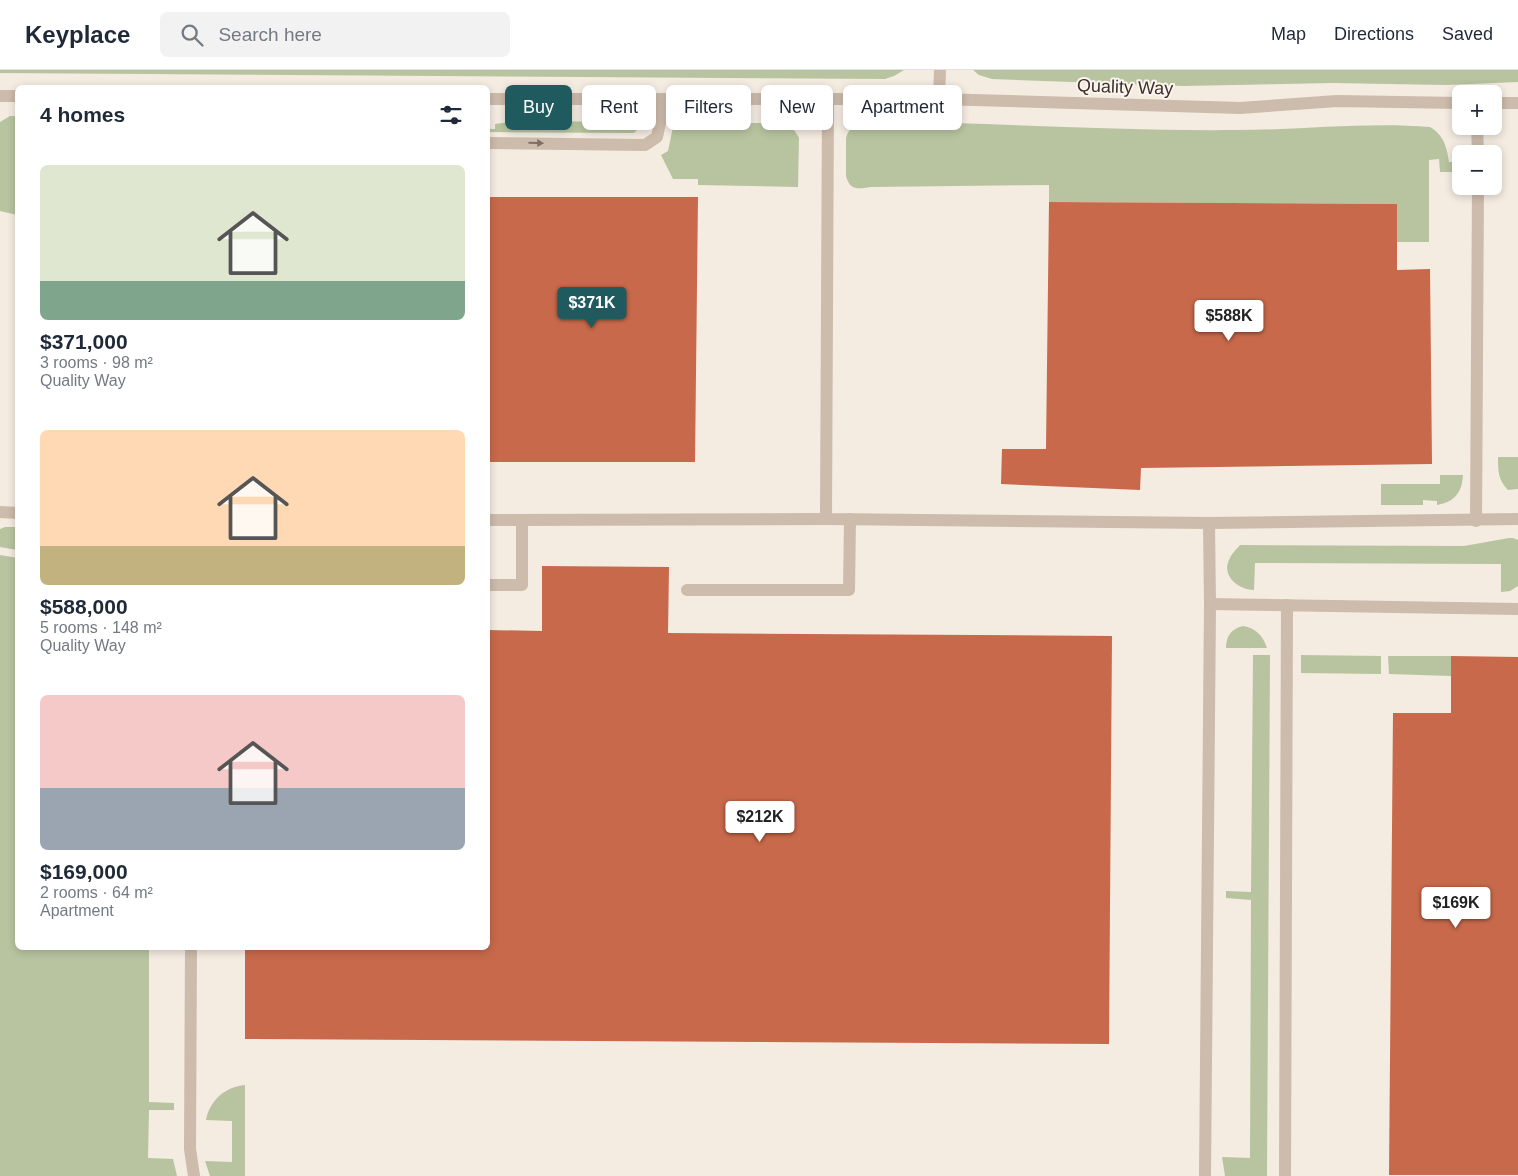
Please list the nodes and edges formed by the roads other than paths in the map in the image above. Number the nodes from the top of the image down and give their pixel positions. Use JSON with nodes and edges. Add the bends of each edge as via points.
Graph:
{"nodes":[{"id":1,"x":940,"y":70,"type":"edge"},
{"id":2,"x":939,"y":85,"type":"edge"},
{"id":3,"x":0,"y":96,"type":"edge"},
{"id":4,"x":15,"y":96,"type":"edge"},
{"id":5,"x":490,"y":99,"type":"edge"},
{"id":6,"x":660,"y":99,"type":"junction"},
{"id":7,"x":761,"y":99,"type":"edge"},
{"id":8,"x":962,"y":100,"type":"edge"},
{"id":9,"x":1452,"y":103,"type":"edge"},
{"id":10,"x":1502,"y":103,"type":"edge"},
{"id":11,"x":1518,"y":103,"type":"edge"},
{"id":12,"x":828,"y":130,"type":"edge"},
{"id":13,"x":490,"y":143,"type":"edge"},
{"id":14,"x":1478,"y":195,"type":"edge"},
{"id":15,"x":0,"y":512,"type":"edge"},
{"id":16,"x":15,"y":512,"type":"edge"},
{"id":17,"x":826,"y":519,"type":"junction"},
{"id":18,"x":850,"y":519,"type":"junction"},
{"id":19,"x":1518,"y":519,"type":"edge"},
{"id":20,"x":490,"y":520,"type":"edge"},
{"id":21,"x":522,"y":520,"type":"junction"},
{"id":22,"x":1476,"y":521,"type":"junction"},
{"id":23,"x":1209,"y":523,"type":"junction"},
{"id":24,"x":490,"y":586,"type":"edge"},
{"id":25,"x":687,"y":590,"type":"dead end"},
{"id":26,"x":1210,"y":604,"type":"junction"},
{"id":27,"x":1287,"y":605,"type":"junction"},
{"id":28,"x":1518,"y":609,"type":"edge"},
{"id":29,"x":191,"y":950,"type":"edge"},
{"id":30,"x":194,"y":1176,"type":"edge"},
{"id":31,"x":1205,"y":1176,"type":"edge"},
{"id":32,"x":1285,"y":1176,"type":"edge"}],
"edges":[{"from":1,"to":2,"type":"street"},
{"from":3,"to":4,"type":"street"},
{"from":5,"to":6,"type":"street","name":"Quality Way"},
{"from":6,"to":7,"type":"street","name":"Quality Way"},
{"from":13,"to":6,"type":"street","one_way":true,"via":[[645,145],[657,137]]},
{"from":8,"to":9,"type":"street","name":"Quality Way","via":[[1240,108],[1337,101]]},
{"from":10,"to":11,"type":"street"},
{"from":12,"to":17,"type":"street"},
{"from":14,"to":22,"type":"street"},
{"from":15,"to":16,"type":"street"},
{"from":17,"to":18,"type":"street"},
{"from":17,"to":21,"type":"street"},
{"from":18,"to":23,"type":"street"},
{"from":18,"to":25,"type":"street","via":[[849,590]]},
{"from":19,"to":22,"type":"street"},
{"from":20,"to":21,"type":"street"},
{"from":21,"to":24,"type":"street","via":[[522,585]]},
{"from":22,"to":23,"type":"street"},
{"from":23,"to":26,"type":"street"},
{"from":26,"to":27,"type":"street"},
{"from":26,"to":31,"type":"street"},
{"from":27,"to":28,"type":"street"},
{"from":27,"to":32,"type":"street"},
{"from":29,"to":30,"type":"street","via":[[190,1149]]}]}
